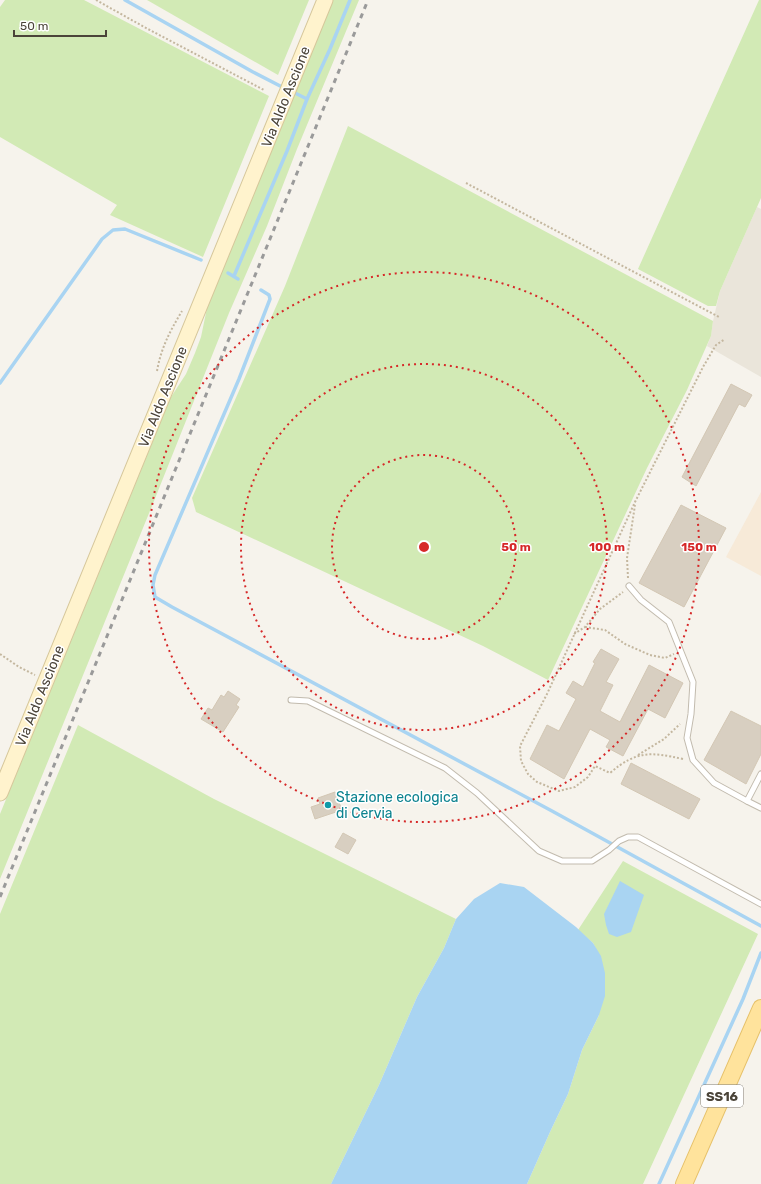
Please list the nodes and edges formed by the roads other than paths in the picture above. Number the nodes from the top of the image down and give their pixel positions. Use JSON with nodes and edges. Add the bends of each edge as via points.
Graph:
{"nodes":[{"id":1,"x":325,"y":0,"type":"edge"},
{"id":2,"x":628,"y":586,"type":"road end"},
{"id":3,"x":291,"y":700,"type":"dead end"},
{"id":4,"x":761,"y":774,"type":"edge"},
{"id":5,"x":0,"y":793,"type":"edge"},
{"id":6,"x":747,"y":801,"type":"junction"},
{"id":7,"x":761,"y":808,"type":"edge"},
{"id":8,"x":761,"y":904,"type":"edge"},
{"id":9,"x":761,"y":1008,"type":"edge"},
{"id":10,"x":684,"y":1184,"type":"edge"}],
"edges":[{"from":1,"to":5,"type":"street","name":"Via Aldo Ascione"},
{"from":2,"to":6,"type":"lane","via":[[669,622],[682,652],[693,682],[687,738],[692,760],[714,783]]},
{"from":3,"to":8,"type":"lane","via":[[308,700],[445,768],[477,793],[539,851],[562,861],[592,861],[619,841],[628,837],[638,837]]},
{"from":4,"to":6,"type":"lane"},
{"from":6,"to":7,"type":"lane"},
{"from":9,"to":10,"type":"main road","number":"SS16"}]}
